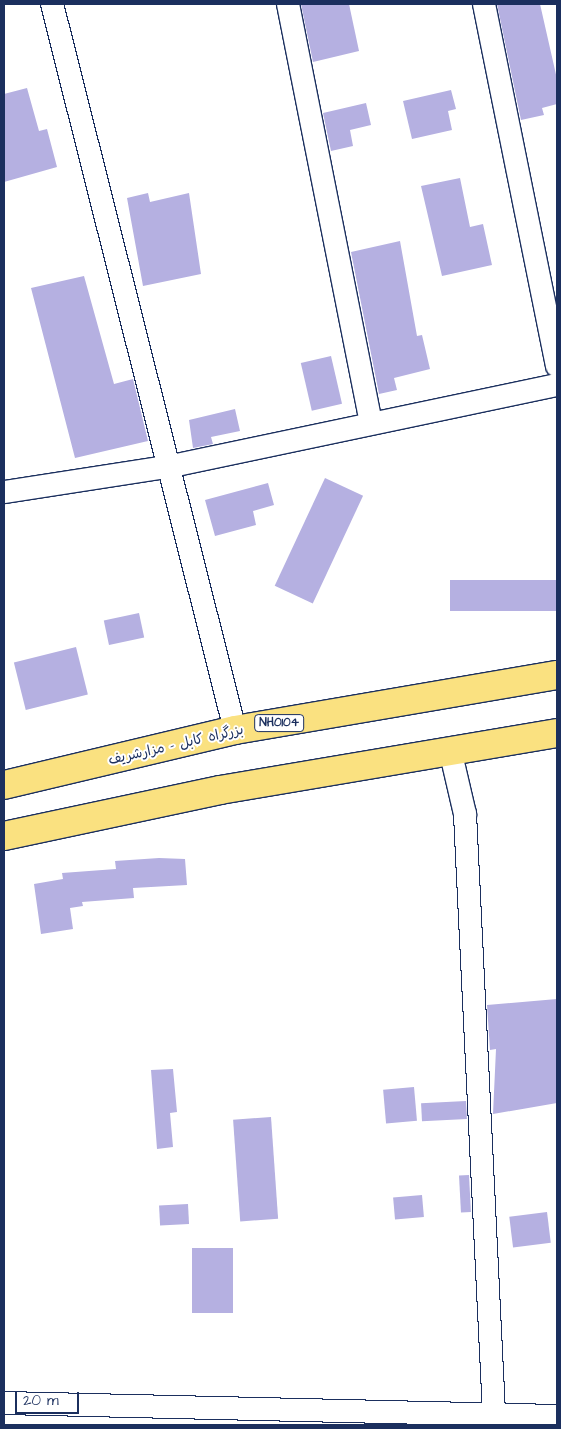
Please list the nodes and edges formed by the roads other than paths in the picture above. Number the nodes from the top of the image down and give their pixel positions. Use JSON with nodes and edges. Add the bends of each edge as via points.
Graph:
{"nodes":[{"id":1,"x":52,"y":4,"type":"edge"},
{"id":2,"x":288,"y":4,"type":"edge"},
{"id":3,"x":484,"y":4,"type":"edge"},
{"id":4,"x":557,"y":366,"type":"edge"},
{"id":5,"x":557,"y":385,"type":"edge"},
{"id":6,"x":370,"y":422,"type":"junction"},
{"id":7,"x":172,"y":466,"type":"junction"},
{"id":8,"x":4,"y":492,"type":"edge"},
{"id":9,"x":557,"y":675,"type":"edge"},
{"id":10,"x":235,"y":730,"type":"junction"},
{"id":11,"x":557,"y":733,"type":"edge"},
{"id":12,"x":451,"y":754,"type":"junction"},
{"id":13,"x":4,"y":785,"type":"edge"},
{"id":14,"x":4,"y":836,"type":"edge"},
{"id":15,"x":4,"y":1403,"type":"edge"},
{"id":16,"x":494,"y":1414,"type":"junction"},
{"id":17,"x":138,"y":1416,"type":"edge"},
{"id":18,"x":344,"y":1418,"type":"edge"},
{"id":19,"x":555,"y":1419,"type":"edge"}],
"edges":[{"from":1,"to":7,"type":"street"},
{"from":2,"to":6,"type":"street"},
{"from":3,"to":4,"type":"street"},
{"from":5,"to":6,"type":"street"},
{"from":6,"to":7,"type":"street"},
{"from":7,"to":8,"type":"street"},
{"from":7,"to":10,"type":"street"},
{"from":9,"to":10,"type":"highway","name":"بزرگراه کابل - مزارشریف","number":"NH0104"},
{"from":10,"to":13,"type":"highway","name":"بزرگراه کابل - مزارشریف","number":"NH0104"},
{"from":11,"to":12,"type":"highway"},
{"from":12,"to":14,"type":"highway","via":[[220,790]]},
{"from":12,"to":16,"type":"street","via":[[466,814]]},
{"from":15,"to":17,"type":"street"},
{"from":16,"to":18,"type":"street"},
{"from":16,"to":19,"type":"street"},
{"from":17,"to":18,"type":"street"}]}
